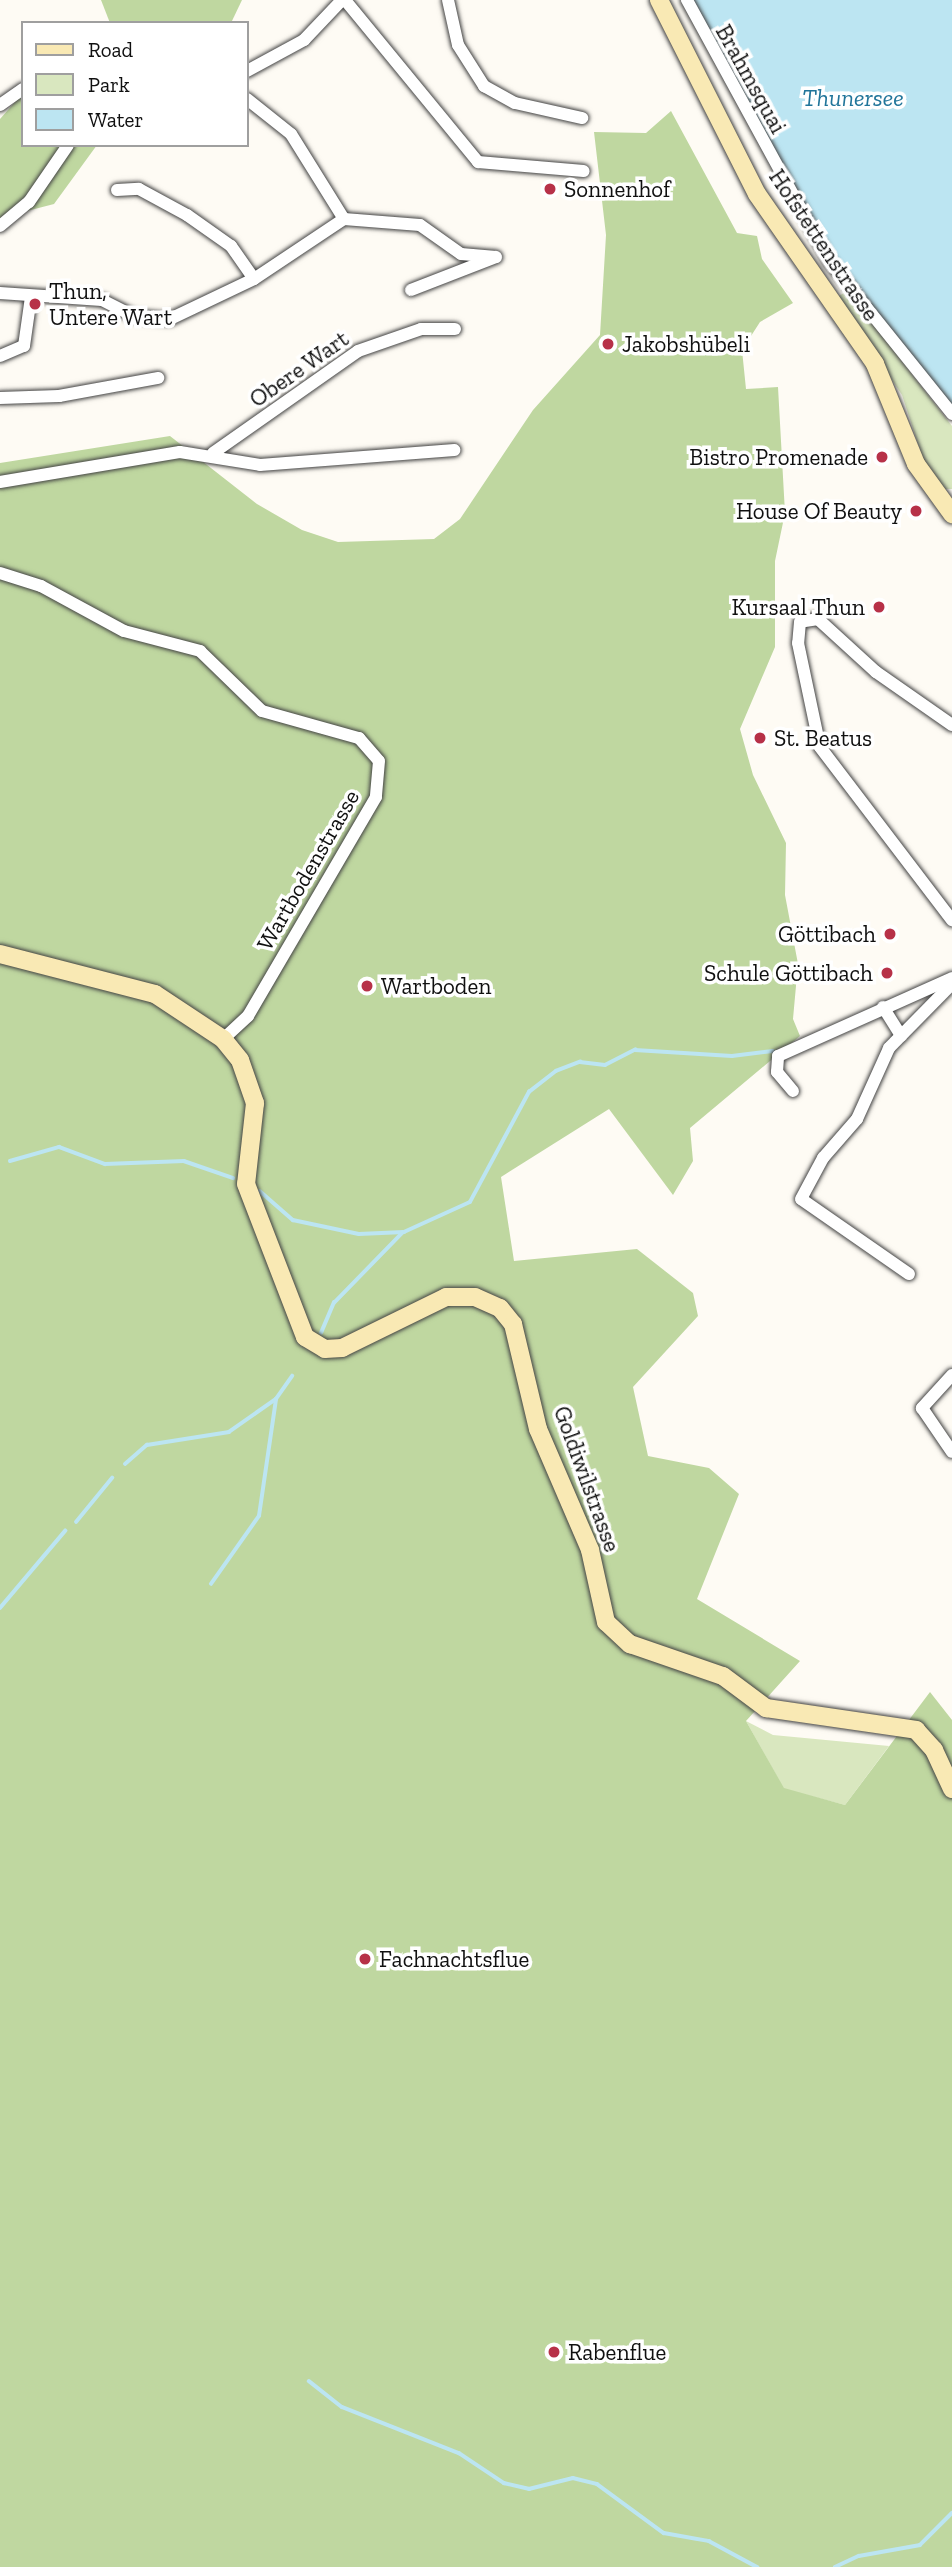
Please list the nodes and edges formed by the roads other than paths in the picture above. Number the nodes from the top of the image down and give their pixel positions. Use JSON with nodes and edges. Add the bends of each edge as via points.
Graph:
{"nodes":[{"id":1,"x":343,"y":0,"type":"edge"},
{"id":2,"x":448,"y":0,"type":"edge"},
{"id":3,"x":659,"y":0,"type":"edge"},
{"id":4,"x":687,"y":0,"type":"edge"},
{"id":5,"x":248,"y":70,"type":"edge"},
{"id":6,"x":21,"y":90,"type":"edge"},
{"id":7,"x":248,"y":100,"type":"edge"},
{"id":8,"x":0,"y":106,"type":"edge"},
{"id":9,"x":582,"y":118,"type":"dead end"},
{"id":10,"x":67,"y":147,"type":"edge"},
{"id":11,"x":584,"y":171,"type":"dead end"},
{"id":12,"x":117,"y":190,"type":"dead end"},
{"id":13,"x":344,"y":219,"type":"junction"},
{"id":14,"x":0,"y":226,"type":"edge"},
{"id":15,"x":254,"y":279,"type":"junction"},
{"id":16,"x":411,"y":290,"type":"dead end"},
{"id":17,"x":0,"y":293,"type":"edge"},
{"id":18,"x":31,"y":297,"type":"junction"},
{"id":19,"x":455,"y":329,"type":"dead end"},
{"id":20,"x":0,"y":356,"type":"edge"},
{"id":21,"x":158,"y":378,"type":"dead end"},
{"id":22,"x":0,"y":398,"type":"edge"},
{"id":23,"x":952,"y":414,"type":"edge"},
{"id":24,"x":454,"y":450,"type":"dead end"},
{"id":25,"x":213,"y":453,"type":"junction"},
{"id":26,"x":0,"y":482,"type":"edge"},
{"id":27,"x":952,"y":514,"type":"edge"},
{"id":28,"x":0,"y":573,"type":"edge"},
{"id":29,"x":952,"y":725,"type":"edge"},
{"id":30,"x":952,"y":920,"type":"edge"},
{"id":31,"x":0,"y":954,"type":"edge"},
{"id":32,"x":952,"y":978,"type":"edge"},
{"id":33,"x":952,"y":984,"type":"edge"},
{"id":34,"x":883,"y":1007,"type":"junction"},
{"id":35,"x":901,"y":1036,"type":"junction"},
{"id":36,"x":223,"y":1039,"type":"junction"},
{"id":37,"x":793,"y":1091,"type":"dead end"},
{"id":38,"x":909,"y":1274,"type":"dead end"},
{"id":39,"x":952,"y":1375,"type":"edge"},
{"id":40,"x":952,"y":1452,"type":"edge"},
{"id":41,"x":952,"y":1789,"type":"edge"}],
"edges":[{"from":1,"to":5,"type":"street","via":[[304,40]]},
{"from":1,"to":11,"type":"street","via":[[442,126],[478,162]]},
{"from":2,"to":9,"type":"street","via":[[458,45],[484,86],[515,103]]},
{"from":3,"to":27,"type":"street","name":"Hofstettenstrasse","via":[[757,194],[875,364],[916,464]]},
{"from":4,"to":23,"type":"street","name":"Brahmsquai","via":[[830,262]]},
{"from":6,"to":8,"type":"street"},
{"from":7,"to":13,"type":"street","via":[[291,134]]},
{"from":10,"to":14,"type":"street","via":[[29,202]]},
{"from":12,"to":15,"type":"street","via":[[139,189],[187,215],[231,246]]},
{"from":13,"to":15,"type":"street"},
{"from":13,"to":16,"type":"street","via":[[420,225],[461,254],[496,257]]},
{"from":15,"to":18,"type":"street","via":[[159,321],[102,300]]},
{"from":17,"to":18,"type":"street"},
{"from":18,"to":20,"type":"street","via":[[23,346]]},
{"from":19,"to":25,"type":"street","name":"Obere Wart","via":[[421,329],[358,351]]},
{"from":21,"to":22,"type":"street","via":[[60,396]]},
{"from":24,"to":25,"type":"street","via":[[260,465]]},
{"from":25,"to":26,"type":"street","via":[[151,454]]},
{"from":28,"to":36,"type":"street","name":"Wartbodenstrasse","via":[[41,586],[124,631],[200,651],[262,711],[359,738],[379,761],[376,797],[247,1016]]},
{"from":29,"to":30,"type":"street","via":[[876,672],[818,619],[800,622],[798,643],[820,747]]},
{"from":31,"to":36,"type":"street","name":"Goldiwilstrasse","via":[[155,994]]},
{"from":32,"to":34,"type":"street"},
{"from":33,"to":35,"type":"street"},
{"from":34,"to":35,"type":"street"},
{"from":34,"to":37,"type":"street","via":[[778,1056],[776,1072]]},
{"from":35,"to":38,"type":"street","via":[[881,1061],[857,1119],[823,1158],[802,1199]]},
{"from":36,"to":41,"type":"street","name":"Goldiwilstrasse","via":[[240,1060],[255,1103],[246,1184],[305,1337],[325,1349],[342,1348],[446,1297],[475,1297],[500,1308],[513,1324],[538,1429],[590,1550],[606,1622],[631,1644],[723,1676],[766,1708],[916,1730],[934,1750]]},
{"from":39,"to":40,"type":"street","via":[[922,1408]]}]}
